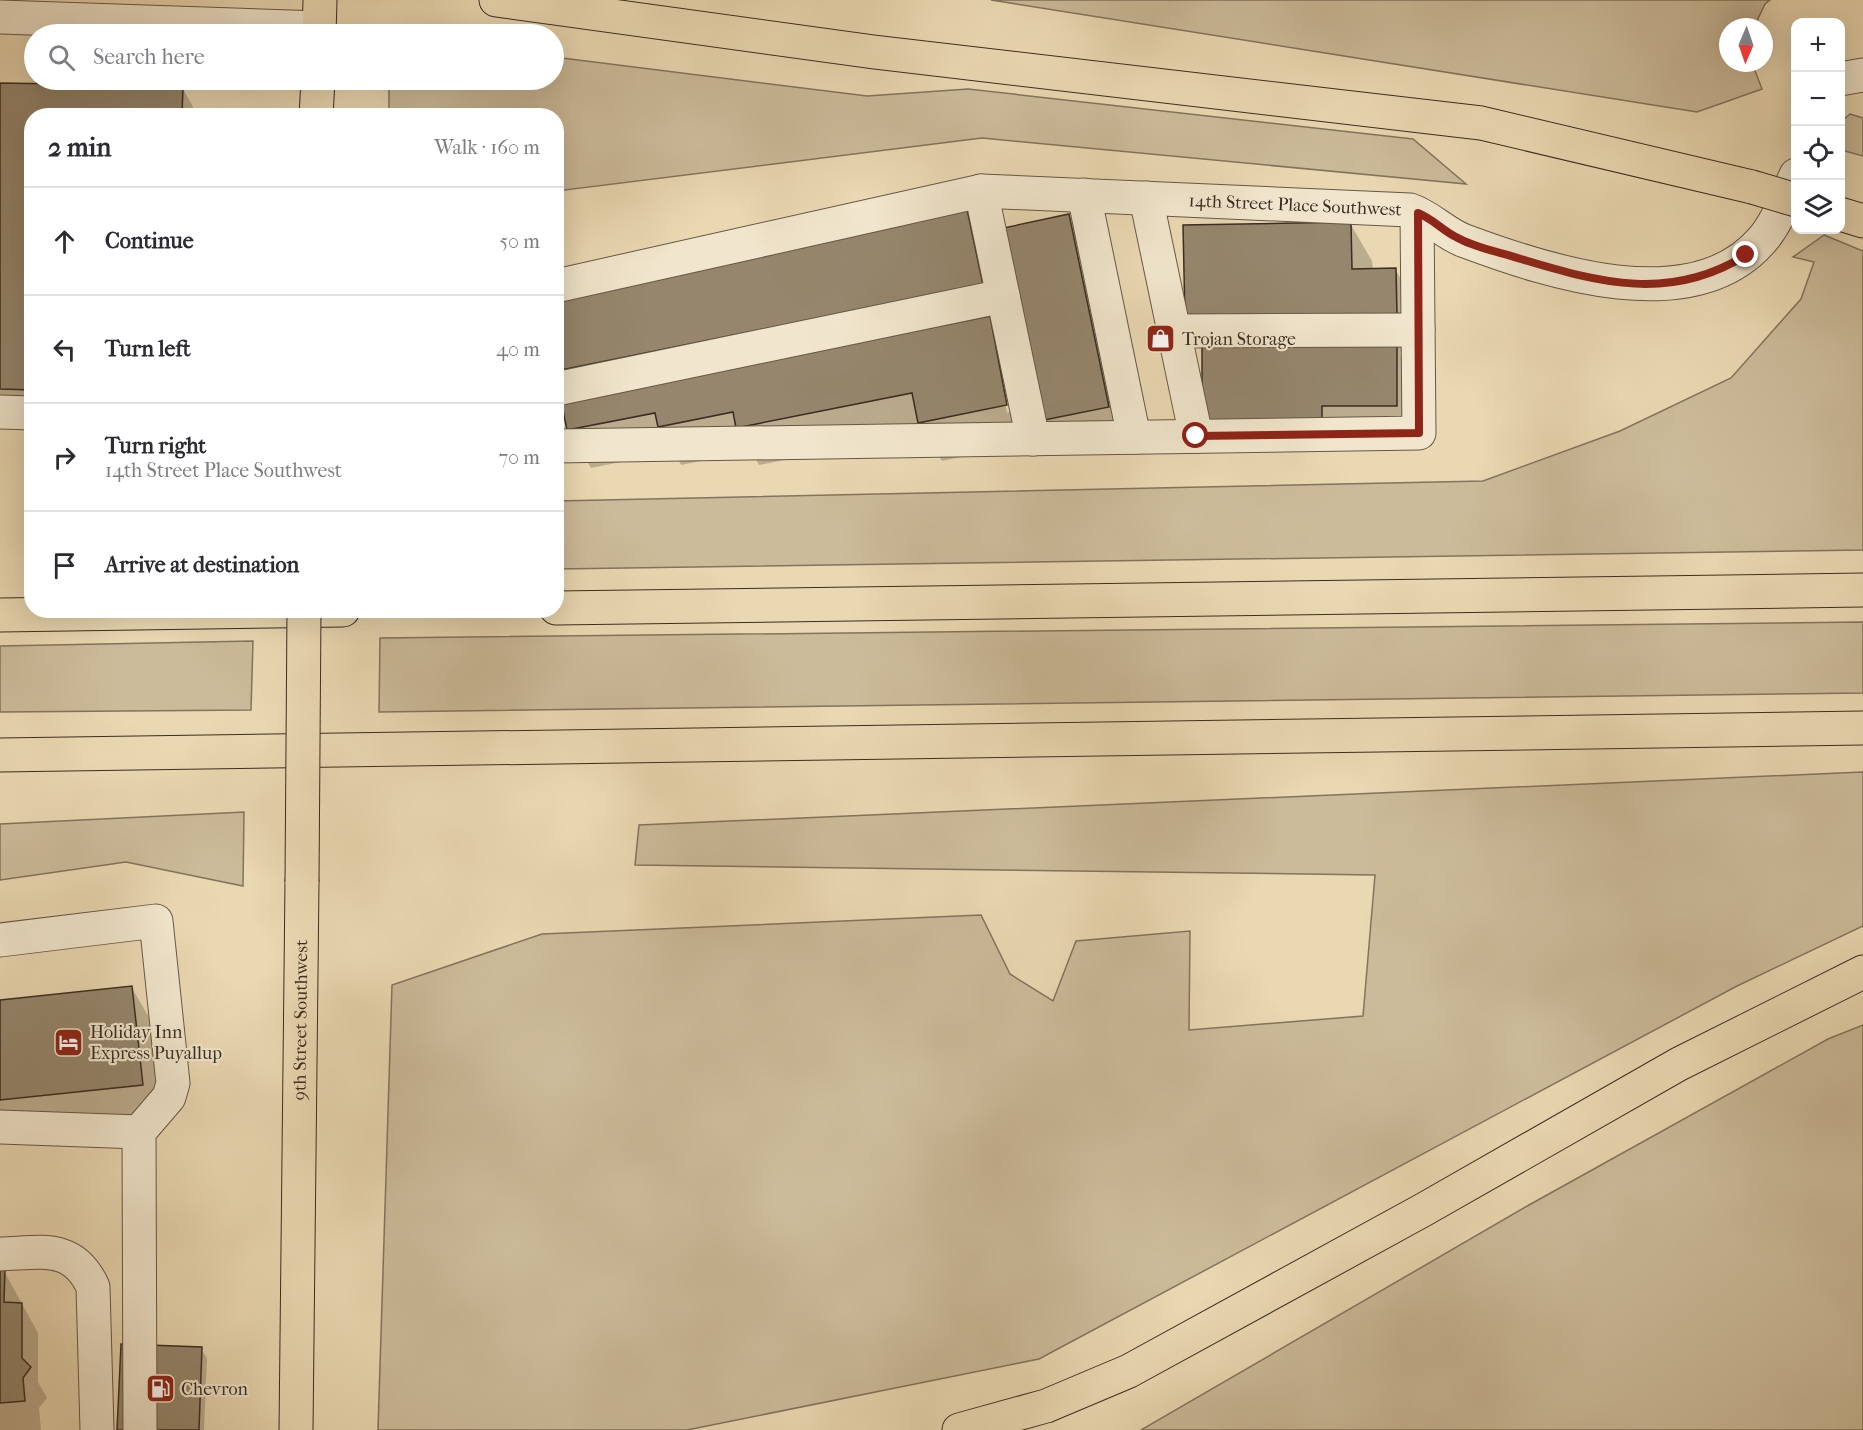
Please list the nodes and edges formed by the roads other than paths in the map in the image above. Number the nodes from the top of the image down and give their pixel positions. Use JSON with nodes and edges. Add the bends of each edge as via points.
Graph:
{"nodes":[{"id":1,"x":496,"y":0,"type":"edge"},
{"id":2,"x":0,"y":17,"type":"edge"},
{"id":3,"x":319,"y":21,"type":"edge"},
{"id":4,"x":1863,"y":75,"type":"edge"},
{"id":5,"x":1845,"y":78,"type":"edge"},
{"id":6,"x":317,"y":90,"type":"edge"},
{"id":7,"x":316,"y":108,"type":"edge"},
{"id":8,"x":1794,"y":180,"type":"edge"},
{"id":9,"x":981,"y":191,"type":"junction"},
{"id":10,"x":1084,"y":195,"type":"junction"},
{"id":11,"x":1146,"y":198,"type":"junction"},
{"id":12,"x":1791,"y":199,"type":"edge"},
{"id":13,"x":1418,"y":213,"type":"junction"},
{"id":14,"x":1845,"y":216,"type":"edge"},
{"id":15,"x":1863,"y":221,"type":"edge"},
{"id":16,"x":564,"y":284,"type":"edge"},
{"id":17,"x":1003,"y":296,"type":"junction"},
{"id":18,"x":1418,"y":330,"type":"junction"},
{"id":19,"x":1174,"y":331,"type":"junction"},
{"id":20,"x":564,"y":387,"type":"edge"},
{"id":21,"x":0,"y":412,"type":"edge"},
{"id":22,"x":24,"y":412,"type":"edge"},
{"id":23,"x":1196,"y":436,"type":"junction"},
{"id":24,"x":1134,"y":437,"type":"junction"},
{"id":25,"x":1033,"y":439,"type":"junction"},
{"id":26,"x":564,"y":446,"type":"edge"},
{"id":27,"x":1863,"y":590,"type":"edge"},
{"id":28,"x":564,"y":608,"type":"edge"},
{"id":29,"x":0,"y":615,"type":"edge"},
{"id":30,"x":24,"y":615,"type":"edge"},
{"id":31,"x":304,"y":618,"type":"edge"},
{"id":32,"x":1863,"y":728,"type":"edge"},
{"id":33,"x":0,"y":755,"type":"edge"},
{"id":34,"x":0,"y":940,"type":"edge"},
{"id":35,"x":1863,"y":972,"type":"edge"},
{"id":36,"x":0,"y":1127,"type":"edge"},
{"id":37,"x":139,"y":1131,"type":"junction"},
{"id":38,"x":0,"y":1254,"type":"edge"},
{"id":39,"x":97,"y":1430,"type":"edge"},
{"id":40,"x":140,"y":1430,"type":"edge"},
{"id":41,"x":296,"y":1430,"type":"edge"},
{"id":42,"x":959,"y":1430,"type":"edge"}],
"edges":[{"from":1,"to":12,"type":"main road","bridge":true,"via":[[874,52],[1481,123]]},
{"from":2,"to":3,"type":"street"},
{"from":4,"to":5,"type":"street"},
{"from":6,"to":7,"type":"main road"},
{"from":8,"to":13,"type":"street","name":"14th Street Place Southwest","via":[[1771,229],[1746,255],[1705,276],[1660,284],[1605,282],[1576,276],[1466,242]]},
{"from":9,"to":10,"type":"street","name":"14th Street Place Southwest"},
{"from":9,"to":16,"type":"street","name":"14th Street Place Southwest"},
{"from":9,"to":17,"type":"street"},
{"from":10,"to":11,"type":"street","name":"14th Street Place Southwest"},
{"from":10,"to":24,"type":"street"},
{"from":11,"to":13,"type":"street","name":"14th Street Place Southwest"},
{"from":11,"to":19,"type":"street"},
{"from":13,"to":18,"type":"street"},
{"from":14,"to":15,"type":"main road"},
{"from":17,"to":20,"type":"street"},
{"from":17,"to":25,"type":"street"},
{"from":18,"to":19,"type":"street"},
{"from":18,"to":23,"type":"street","via":[[1419,433]]},
{"from":19,"to":23,"type":"street"},
{"from":21,"to":22,"type":"street"},
{"from":23,"to":24,"type":"street"},
{"from":24,"to":25,"type":"street"},
{"from":25,"to":26,"type":"street"},
{"from":27,"to":28,"type":"main road"},
{"from":29,"to":30,"type":"main road"},
{"from":31,"to":41,"type":"main road","name":"9th Street Southwest","bridge":true},
{"from":32,"to":33,"type":"main road"},
{"from":34,"to":37,"type":"street","via":[[156,921],[173,1083],[169,1097]]},
{"from":35,"to":42,"type":"main road","via":[[1679,1064],[1129,1371],[1046,1406]]},
{"from":36,"to":37,"type":"street"},
{"from":37,"to":40,"type":"street"},
{"from":38,"to":39,"type":"street","via":[[56,1253],[74,1259],[86,1270],[93,1287]]}]}
